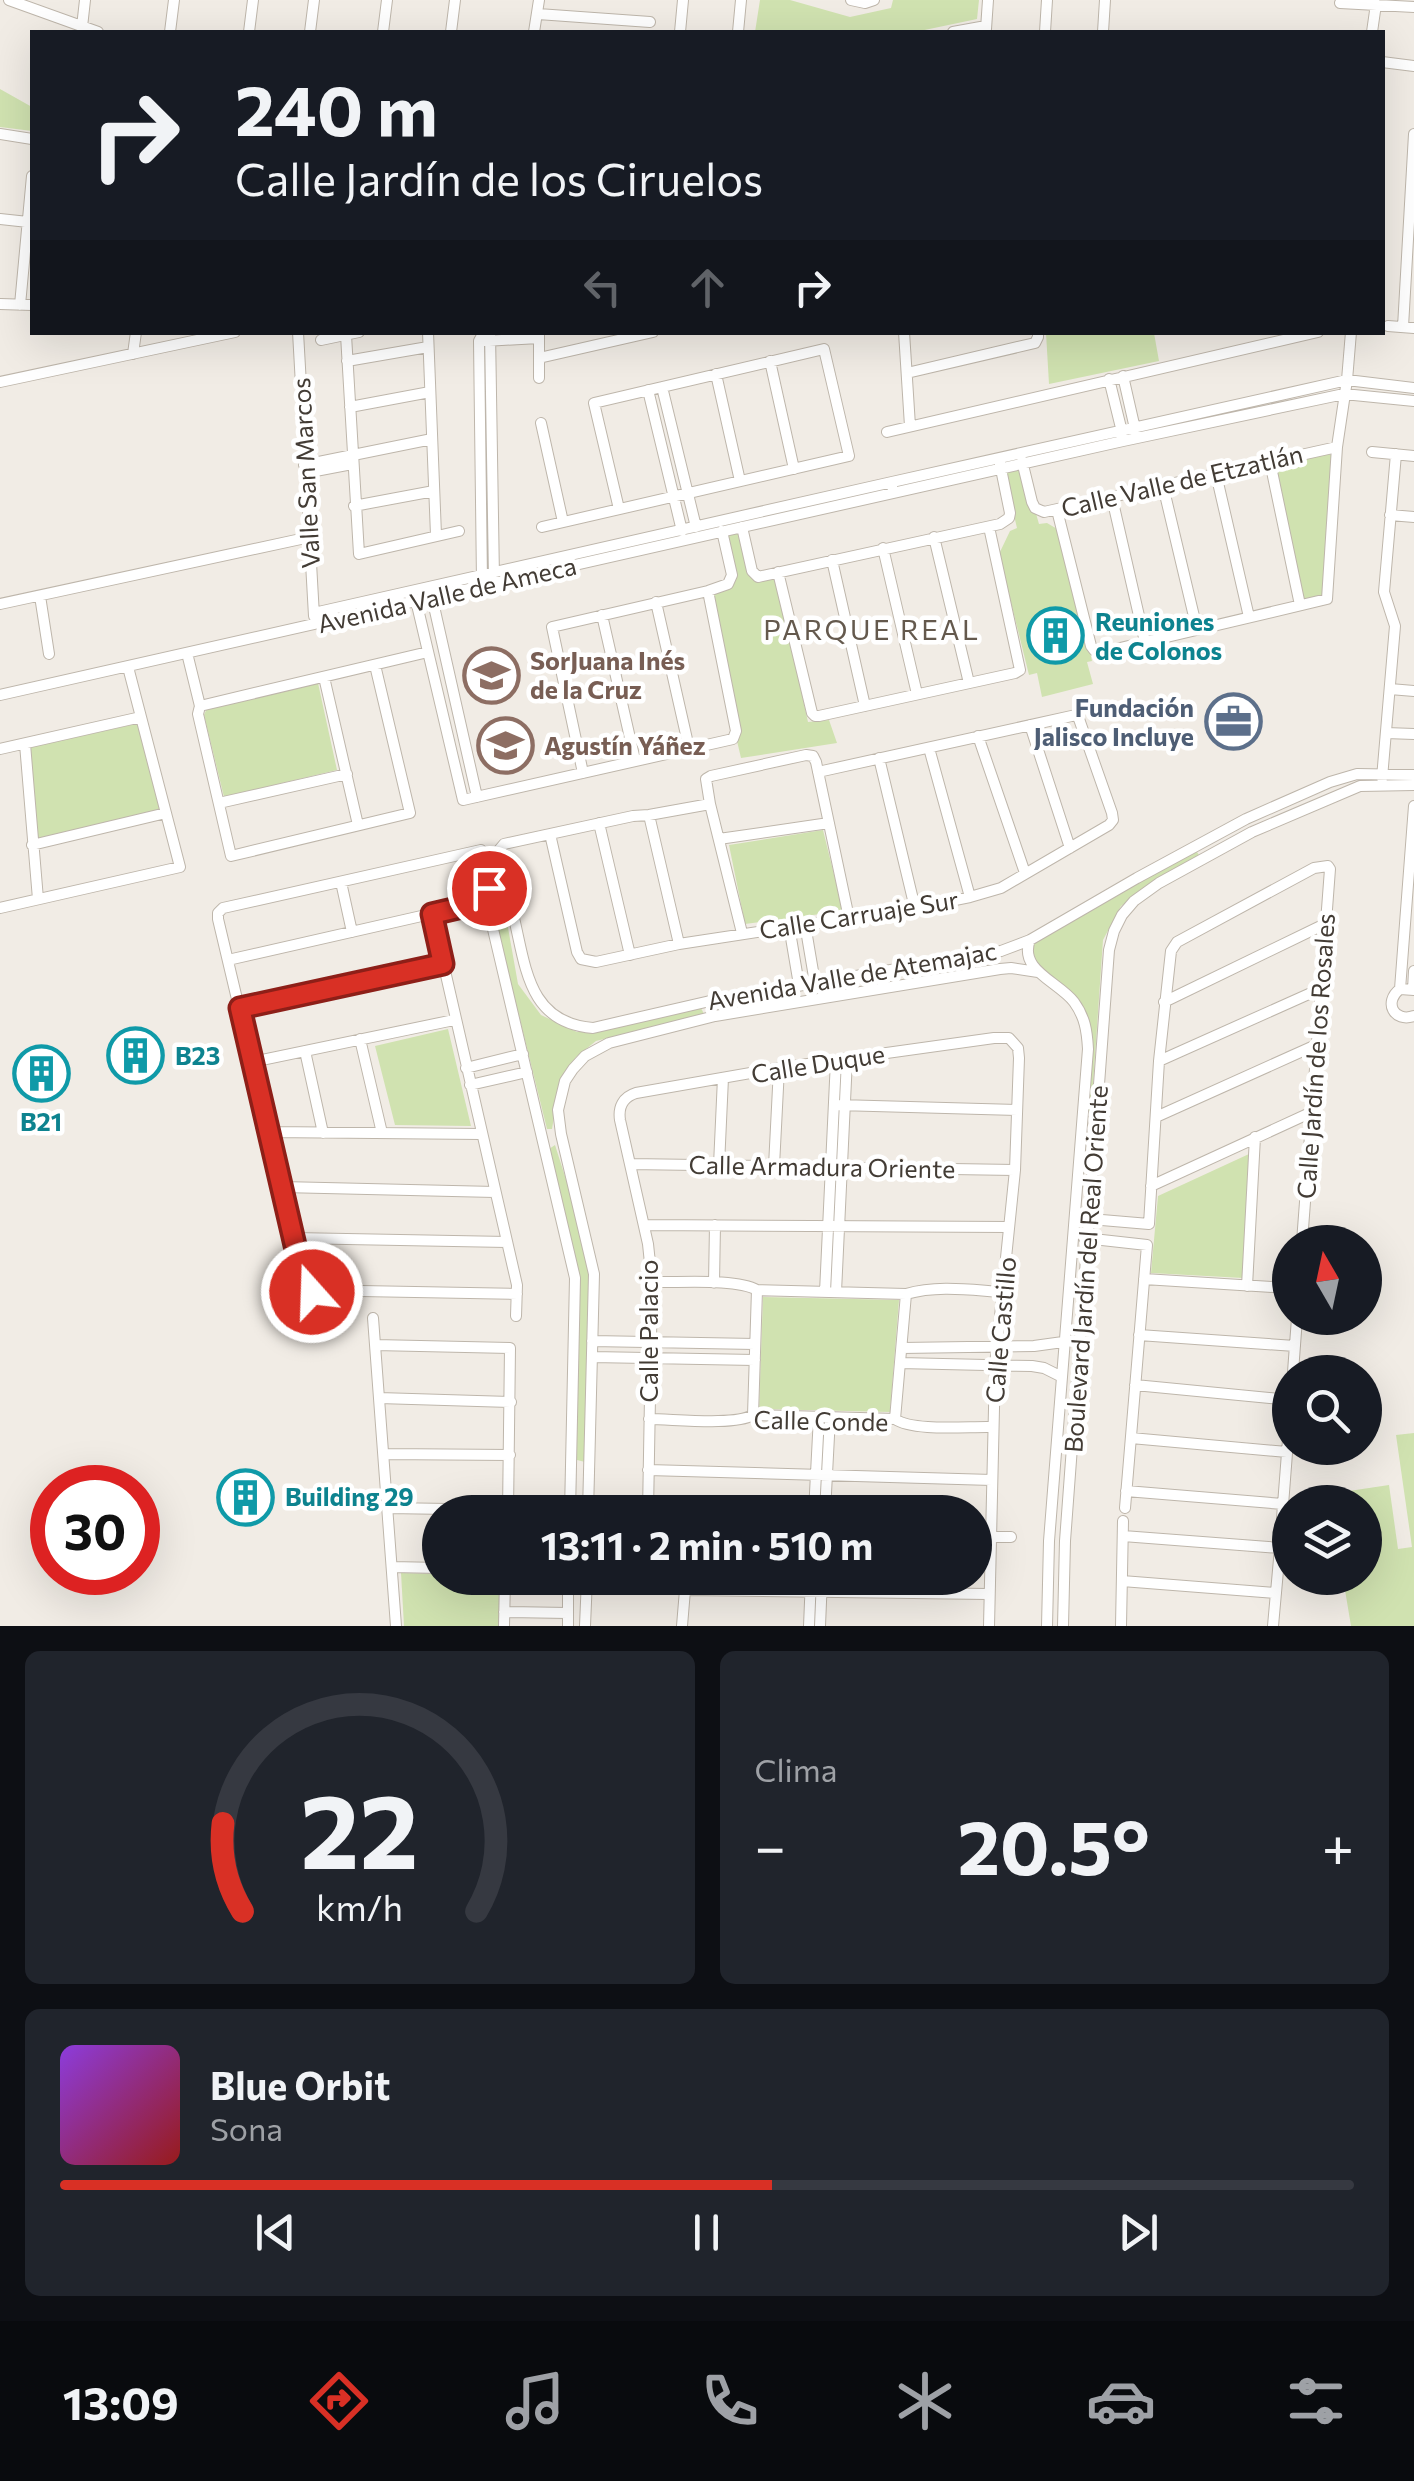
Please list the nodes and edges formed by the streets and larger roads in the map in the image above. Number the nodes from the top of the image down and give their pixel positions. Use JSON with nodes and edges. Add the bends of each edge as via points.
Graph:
{"nodes":[{"id":1,"x":9,"y":0,"type":"edge"},
{"id":2,"x":84,"y":0,"type":"edge"},
{"id":3,"x":174,"y":0,"type":"edge"},
{"id":4,"x":253,"y":0,"type":"edge"},
{"id":5,"x":314,"y":0,"type":"edge"},
{"id":6,"x":387,"y":0,"type":"edge"},
{"id":7,"x":454,"y":0,"type":"edge"},
{"id":8,"x":539,"y":0,"type":"edge"},
{"id":9,"x":683,"y":0,"type":"edge"},
{"id":10,"x":741,"y":0,"type":"edge"},
{"id":11,"x":850,"y":0,"type":"edge"},
{"id":12,"x":988,"y":0,"type":"edge"},
{"id":13,"x":1047,"y":0,"type":"edge"},
{"id":14,"x":1105,"y":0,"type":"edge"},
{"id":15,"x":870,"y":2,"type":"edge"},
{"id":16,"x":1340,"y":3,"type":"dead end"},
{"id":17,"x":1376,"y":4,"type":"junction"},
{"id":18,"x":1414,"y":7,"type":"edge"},
{"id":19,"x":538,"y":14,"type":"junction"},
{"id":20,"x":55,"y":17,"type":"junction"},
{"id":21,"x":650,"y":22,"type":"dead end"},
{"id":22,"x":82,"y":27,"type":"junction"},
{"id":23,"x":986,"y":29,"type":"edge"},
{"id":24,"x":54,"y":30,"type":"edge"},
{"id":25,"x":92,"y":30,"type":"edge"},
{"id":26,"x":170,"y":30,"type":"edge"},
{"id":27,"x":249,"y":30,"type":"edge"},
{"id":28,"x":310,"y":30,"type":"edge"},
{"id":29,"x":383,"y":30,"type":"edge"},
{"id":30,"x":452,"y":30,"type":"edge"},
{"id":31,"x":534,"y":30,"type":"edge"},
{"id":32,"x":680,"y":30,"type":"edge"},
{"id":33,"x":738,"y":30,"type":"edge"},
{"id":34,"x":1044,"y":30,"type":"edge"},
{"id":35,"x":1102,"y":30,"type":"edge"},
{"id":36,"x":1372,"y":30,"type":"edge"},
{"id":37,"x":1385,"y":62,"type":"edge"},
{"id":38,"x":1414,"y":66,"type":"edge"},
{"id":39,"x":0,"y":134,"type":"edge"},
{"id":40,"x":1414,"y":134,"type":"edge"},
{"id":41,"x":30,"y":139,"type":"edge"},
{"id":42,"x":30,"y":199,"type":"edge"},
{"id":43,"x":1412,"y":209,"type":"edge"},
{"id":44,"x":0,"y":219,"type":"edge"},
{"id":45,"x":28,"y":222,"type":"junction"},
{"id":46,"x":1410,"y":268,"type":"edge"},
{"id":47,"x":0,"y":304,"type":"edge"},
{"id":48,"x":26,"y":305,"type":"edge"},
{"id":49,"x":1388,"y":326,"type":"dead end"},
{"id":50,"x":1409,"y":328,"type":"edge"},
{"id":51,"x":136,"y":335,"type":"edge"},
{"id":52,"x":298,"y":335,"type":"edge"},
{"id":53,"x":346,"y":335,"type":"joint"},
{"id":54,"x":428,"y":335,"type":"edge"},
{"id":55,"x":539,"y":335,"type":"edge"},
{"id":56,"x":640,"y":335,"type":"edge"},
{"id":57,"x":904,"y":335,"type":"edge"},
{"id":58,"x":1038,"y":335,"type":"edge"},
{"id":59,"x":1296,"y":335,"type":"edge"},
{"id":60,"x":1350,"y":335,"type":"edge"},
{"id":61,"x":202,"y":336,"type":"edge"},
{"id":62,"x":485,"y":337,"type":"edge"},
{"id":63,"x":321,"y":340,"type":"dead end"},
{"id":64,"x":428,"y":347,"type":"junction"},
{"id":65,"x":134,"y":354,"type":"junction"},
{"id":66,"x":539,"y":358,"type":"junction"},
{"id":67,"x":348,"y":361,"type":"junction"},
{"id":68,"x":770,"y":362,"type":"junction"},
{"id":69,"x":907,"y":373,"type":"junction"},
{"id":70,"x":716,"y":374,"type":"junction"},
{"id":71,"x":1122,"y":376,"type":"junction"},
{"id":72,"x":540,"y":378,"type":"dead end"},
{"id":73,"x":1110,"y":379,"type":"junction"},
{"id":74,"x":1347,"y":380,"type":"junction"},
{"id":75,"x":0,"y":382,"type":"edge"},
{"id":76,"x":662,"y":387,"type":"junction"},
{"id":77,"x":1414,"y":388,"type":"edge"},
{"id":78,"x":648,"y":390,"type":"junction"},
{"id":79,"x":430,"y":392,"type":"junction"},
{"id":80,"x":1344,"y":394,"type":"junction"},
{"id":81,"x":1414,"y":401,"type":"edge"},
{"id":82,"x":350,"y":407,"type":"junction"},
{"id":83,"x":541,"y":423,"type":"dead end"},
{"id":84,"x":910,"y":426,"type":"junction"},
{"id":85,"x":887,"y":432,"type":"dead end"},
{"id":86,"x":1136,"y":432,"type":"junction"},
{"id":87,"x":1122,"y":435,"type":"junction"},
{"id":88,"x":432,"y":439,"type":"junction"},
{"id":89,"x":1337,"y":447,"type":"junction"},
{"id":90,"x":1372,"y":452,"type":"dead end"},
{"id":91,"x":1396,"y":454,"type":"junction"},
{"id":92,"x":1414,"y":456,"type":"edge"},
{"id":93,"x":1022,"y":458,"type":"junction"},
{"id":94,"x":352,"y":460,"type":"junction"},
{"id":95,"x":1270,"y":462,"type":"junction"},
{"id":96,"x":1000,"y":463,"type":"junction"},
{"id":97,"x":794,"y":468,"type":"junction"},
{"id":98,"x":304,"y":469,"type":"junction"},
{"id":99,"x":1216,"y":474,"type":"junction"},
{"id":100,"x":740,"y":481,"type":"junction"},
{"id":101,"x":1163,"y":486,"type":"junction"},
{"id":102,"x":892,"y":488,"type":"junction"},
{"id":103,"x":434,"y":490,"type":"junction"},
{"id":104,"x":687,"y":493,"type":"junction"},
{"id":105,"x":674,"y":496,"type":"junction"},
{"id":106,"x":1112,"y":498,"type":"junction"},
{"id":107,"x":354,"y":506,"type":"junction"},
{"id":108,"x":618,"y":509,"type":"junction"},
{"id":109,"x":1058,"y":510,"type":"junction"},
{"id":110,"x":1390,"y":514,"type":"junction"},
{"id":111,"x":1414,"y":517,"type":"edge"},
{"id":112,"x":563,"y":522,"type":"junction"},
{"id":113,"x":542,"y":526,"type":"dead end"},
{"id":114,"x":742,"y":527,"type":"junction"},
{"id":115,"x":989,"y":527,"type":"junction"},
{"id":116,"x":696,"y":528,"type":"junction"},
{"id":117,"x":682,"y":530,"type":"junction"},
{"id":118,"x":458,"y":531,"type":"dead end"},
{"id":119,"x":722,"y":532,"type":"junction"},
{"id":120,"x":436,"y":535,"type":"junction"},
{"id":121,"x":310,"y":537,"type":"junction"},
{"id":122,"x":934,"y":537,"type":"junction"},
{"id":123,"x":883,"y":548,"type":"junction"},
{"id":124,"x":832,"y":560,"type":"junction"},
{"id":125,"x":778,"y":572,"type":"junction"},
{"id":126,"x":488,"y":580,"type":"junction"},
{"id":127,"x":708,"y":591,"type":"junction"},
{"id":128,"x":431,"y":593,"type":"junction"},
{"id":129,"x":40,"y":596,"type":"junction"},
{"id":130,"x":415,"y":597,"type":"junction"},
{"id":131,"x":656,"y":602,"type":"junction"},
{"id":132,"x":0,"y":604,"type":"edge"},
{"id":133,"x":1300,"y":605,"type":"junction"},
{"id":134,"x":602,"y":615,"type":"junction"},
{"id":135,"x":1249,"y":617,"type":"junction"},
{"id":136,"x":314,"y":619,"type":"junction"},
{"id":137,"x":1197,"y":629,"type":"junction"},
{"id":138,"x":1146,"y":642,"type":"junction"},
{"id":139,"x":428,"y":652,"type":"junction"},
{"id":140,"x":187,"y":653,"type":"junction"},
{"id":141,"x":49,"y":654,"type":"dead end"},
{"id":142,"x":376,"y":665,"type":"junction"},
{"id":143,"x":128,"y":667,"type":"junction"},
{"id":144,"x":324,"y":677,"type":"junction"},
{"id":145,"x":969,"y":683,"type":"junction"},
{"id":146,"x":1390,"y":689,"type":"junction"},
{"id":147,"x":1414,"y":691,"type":"edge"},
{"id":148,"x":917,"y":694,"type":"junction"},
{"id":149,"x":0,"y":695,"type":"edge"},
{"id":150,"x":200,"y":706,"type":"junction"},
{"id":151,"x":865,"y":706,"type":"junction"},
{"id":152,"x":141,"y":717,"type":"junction"},
{"id":153,"x":1030,"y":725,"type":"junction"},
{"id":154,"x":1386,"y":734,"type":"junction"},
{"id":155,"x":1414,"y":734,"type":"edge"},
{"id":156,"x":978,"y":736,"type":"junction"},
{"id":157,"x":26,"y":744,"type":"junction"},
{"id":158,"x":688,"y":748,"type":"junction"},
{"id":159,"x":929,"y":748,"type":"junction"},
{"id":160,"x":0,"y":749,"type":"edge"},
{"id":161,"x":879,"y":758,"type":"junction"},
{"id":162,"x":635,"y":760,"type":"junction"},
{"id":163,"x":583,"y":772,"type":"junction"},
{"id":164,"x":818,"y":772,"type":"junction"},
{"id":165,"x":346,"y":774,"type":"junction"},
{"id":166,"x":1414,"y":775,"type":"edge"},
{"id":167,"x":1382,"y":779,"type":"junction"},
{"id":168,"x":1324,"y":785,"type":"junction"},
{"id":169,"x":1414,"y":785,"type":"edge"},
{"id":170,"x":478,"y":797,"type":"junction"},
{"id":171,"x":1330,"y":798,"type":"junction"},
{"id":172,"x":219,"y":803,"type":"junction"},
{"id":173,"x":710,"y":804,"type":"junction"},
{"id":174,"x":1414,"y":806,"type":"edge"},
{"id":175,"x":166,"y":813,"type":"junction"},
{"id":176,"x":649,"y":815,"type":"junction"},
{"id":177,"x":598,"y":823,"type":"junction"},
{"id":178,"x":829,"y":823,"type":"junction"},
{"id":179,"x":358,"y":824,"type":"junction"},
{"id":180,"x":550,"y":834,"type":"junction"},
{"id":181,"x":718,"y":839,"type":"junction"},
{"id":182,"x":1202,"y":842,"type":"junction"},
{"id":183,"x":32,"y":846,"type":"junction"},
{"id":184,"x":1070,"y":848,"type":"junction"},
{"id":185,"x":1210,"y":856,"type":"junction"},
{"id":186,"x":1026,"y":873,"type":"junction"},
{"id":187,"x":340,"y":882,"type":"junction"},
{"id":188,"x":509,"y":892,"type":"dead end"},
{"id":189,"x":970,"y":897,"type":"junction"},
{"id":190,"x":38,"y":900,"type":"junction"},
{"id":191,"x":0,"y":908,"type":"edge"},
{"id":192,"x":915,"y":908,"type":"junction"},
{"id":193,"x":432,"y":914,"type":"junction"},
{"id":194,"x":1122,"y":915,"type":"joint"},
{"id":195,"x":849,"y":918,"type":"junction"},
{"id":196,"x":805,"y":924,"type":"junction"},
{"id":197,"x":1325,"y":924,"type":"junction"},
{"id":198,"x":789,"y":926,"type":"junction"},
{"id":199,"x":352,"y":932,"type":"junction"},
{"id":200,"x":742,"y":933,"type":"junction"},
{"id":201,"x":1030,"y":940,"type":"junction"},
{"id":202,"x":679,"y":944,"type":"junction"},
{"id":203,"x":630,"y":955,"type":"junction"},
{"id":204,"x":811,"y":958,"type":"junction"},
{"id":205,"x":963,"y":958,"type":"junction"},
{"id":206,"x":228,"y":960,"type":"junction"},
{"id":207,"x":795,"y":961,"type":"junction"},
{"id":208,"x":443,"y":964,"type":"junction"},
{"id":209,"x":1414,"y":971,"type":"edge"},
{"id":210,"x":1038,"y":972,"type":"junction"},
{"id":211,"x":966,"y":976,"type":"junction"},
{"id":212,"x":815,"y":983,"type":"junction"},
{"id":213,"x":799,"y":985,"type":"junction"},
{"id":214,"x":1320,"y":989,"type":"junction"},
{"id":215,"x":1409,"y":990,"type":"edge"},
{"id":216,"x":710,"y":1001,"type":"junction"},
{"id":217,"x":1164,"y":1002,"type":"junction"},
{"id":218,"x":240,"y":1008,"type":"junction"},
{"id":219,"x":716,"y":1016,"type":"junction"},
{"id":220,"x":1414,"y":1016,"type":"edge"},
{"id":221,"x":454,"y":1020,"type":"junction"},
{"id":222,"x":1009,"y":1038,"type":"joint"},
{"id":223,"x":360,"y":1040,"type":"junction"},
{"id":224,"x":1316,"y":1045,"type":"junction"},
{"id":225,"x":305,"y":1051,"type":"junction"},
{"id":226,"x":523,"y":1054,"type":"junction"},
{"id":227,"x":508,"y":1058,"type":"junction"},
{"id":228,"x":842,"y":1060,"type":"junction"},
{"id":229,"x":1160,"y":1061,"type":"junction"},
{"id":230,"x":252,"y":1062,"type":"junction"},
{"id":231,"x":466,"y":1068,"type":"junction"},
{"id":232,"x":780,"y":1068,"type":"junction"},
{"id":233,"x":527,"y":1072,"type":"junction"},
{"id":234,"x":511,"y":1076,"type":"junction"},
{"id":235,"x":724,"y":1078,"type":"junction"},
{"id":236,"x":470,"y":1085,"type":"junction"},
{"id":237,"x":629,"y":1095,"type":"joint"},
{"id":238,"x":839,"y":1106,"type":"junction"},
{"id":239,"x":1017,"y":1110,"type":"junction"},
{"id":240,"x":1312,"y":1112,"type":"junction"},
{"id":241,"x":1083,"y":1116,"type":"junction"},
{"id":242,"x":1156,"y":1117,"type":"junction"},
{"id":243,"x":1097,"y":1118,"type":"junction"},
{"id":244,"x":268,"y":1132,"type":"junction"},
{"id":245,"x":323,"y":1132,"type":"junction"},
{"id":246,"x":382,"y":1133,"type":"junction"},
{"id":247,"x":482,"y":1134,"type":"junction"},
{"id":248,"x":561,"y":1134,"type":"junction"},
{"id":249,"x":1255,"y":1137,"type":"junction"},
{"id":250,"x":543,"y":1138,"type":"junction"},
{"id":251,"x":630,"y":1164,"type":"junction"},
{"id":252,"x":719,"y":1165,"type":"junction"},
{"id":253,"x":774,"y":1166,"type":"junction"},
{"id":254,"x":836,"y":1167,"type":"junction"},
{"id":255,"x":1015,"y":1170,"type":"junction"},
{"id":256,"x":1152,"y":1186,"type":"junction"},
{"id":257,"x":282,"y":1187,"type":"junction"},
{"id":258,"x":495,"y":1192,"type":"junction"},
{"id":259,"x":1090,"y":1219,"type":"junction"},
{"id":260,"x":1109,"y":1220,"type":"junction"},
{"id":261,"x":644,"y":1225,"type":"junction"},
{"id":262,"x":714,"y":1225,"type":"junction"},
{"id":263,"x":1303,"y":1225,"type":"edge"},
{"id":264,"x":834,"y":1226,"type":"junction"},
{"id":265,"x":1009,"y":1227,"type":"junction"},
{"id":266,"x":1073,"y":1237,"type":"junction"},
{"id":267,"x":293,"y":1238,"type":"junction"},
{"id":268,"x":1088,"y":1238,"type":"junction"},
{"id":269,"x":1108,"y":1240,"type":"junction"},
{"id":270,"x":507,"y":1242,"type":"junction"},
{"id":271,"x":1144,"y":1279,"type":"junction"},
{"id":272,"x":652,"y":1282,"type":"junction"},
{"id":273,"x":714,"y":1283,"type":"junction"},
{"id":274,"x":1246,"y":1286,"type":"junction"},
{"id":275,"x":1272,"y":1287,"type":"edge"},
{"id":276,"x":757,"y":1290,"type":"junction"},
{"id":277,"x":830,"y":1292,"type":"junction"},
{"id":278,"x":1002,"y":1292,"type":"junction"},
{"id":279,"x":517,"y":1294,"type":"junction"},
{"id":280,"x":906,"y":1294,"type":"junction"},
{"id":281,"x":516,"y":1316,"type":"dead end"},
{"id":282,"x":374,"y":1318,"type":"dead end"},
{"id":283,"x":1139,"y":1335,"type":"junction"},
{"id":284,"x":1296,"y":1335,"type":"edge"},
{"id":285,"x":592,"y":1340,"type":"junction"},
{"id":286,"x":613,"y":1341,"type":"junction"},
{"id":287,"x":650,"y":1342,"type":"junction"},
{"id":288,"x":1064,"y":1342,"type":"junction"},
{"id":289,"x":756,"y":1344,"type":"junction"},
{"id":290,"x":375,"y":1345,"type":"junction"},
{"id":291,"x":996,"y":1345,"type":"junction"},
{"id":292,"x":1044,"y":1345,"type":"junction"},
{"id":293,"x":1295,"y":1346,"type":"junction"},
{"id":294,"x":902,"y":1348,"type":"junction"},
{"id":295,"x":1294,"y":1355,"type":"edge"},
{"id":296,"x":592,"y":1358,"type":"junction"},
{"id":297,"x":612,"y":1358,"type":"junction"},
{"id":298,"x":650,"y":1358,"type":"junction"},
{"id":299,"x":755,"y":1360,"type":"junction"},
{"id":300,"x":900,"y":1363,"type":"junction"},
{"id":301,"x":995,"y":1365,"type":"junction"},
{"id":302,"x":1044,"y":1368,"type":"junction"},
{"id":303,"x":1062,"y":1377,"type":"junction"},
{"id":304,"x":1135,"y":1384,"type":"junction"},
{"id":305,"x":378,"y":1398,"type":"junction"},
{"id":306,"x":1272,"y":1398,"type":"edge"},
{"id":307,"x":511,"y":1402,"type":"junction"},
{"id":308,"x":753,"y":1414,"type":"junction"},
{"id":309,"x":824,"y":1417,"type":"junction"},
{"id":310,"x":896,"y":1418,"type":"junction"},
{"id":311,"x":649,"y":1419,"type":"junction"},
{"id":312,"x":994,"y":1427,"type":"junction"},
{"id":313,"x":1131,"y":1438,"type":"junction"},
{"id":314,"x":1272,"y":1451,"type":"edge"},
{"id":315,"x":384,"y":1454,"type":"junction"},
{"id":316,"x":510,"y":1455,"type":"junction"},
{"id":317,"x":648,"y":1470,"type":"junction"},
{"id":318,"x":571,"y":1471,"type":"junction"},
{"id":319,"x":589,"y":1472,"type":"junction"},
{"id":320,"x":822,"y":1475,"type":"junction"},
{"id":321,"x":992,"y":1480,"type":"junction"},
{"id":322,"x":1126,"y":1491,"type":"junction"},
{"id":323,"x":509,"y":1495,"type":"edge"},
{"id":324,"x":570,"y":1495,"type":"edge"},
{"id":325,"x":588,"y":1495,"type":"edge"},
{"id":326,"x":648,"y":1495,"type":"edge"},
{"id":327,"x":818,"y":1495,"type":"edge"},
{"id":328,"x":824,"y":1495,"type":"edge"},
{"id":329,"x":991,"y":1495,"type":"edge"},
{"id":330,"x":1272,"y":1503,"type":"edge"},
{"id":331,"x":1052,"y":1504,"type":"junction"},
{"id":332,"x":1068,"y":1506,"type":"junction"},
{"id":333,"x":388,"y":1508,"type":"junction"},
{"id":334,"x":1125,"y":1508,"type":"dead end"},
{"id":335,"x":422,"y":1509,"type":"edge"},
{"id":336,"x":1123,"y":1522,"type":"dead end"},
{"id":337,"x":1123,"y":1536,"type":"junction"},
{"id":338,"x":992,"y":1538,"type":"edge"},
{"id":339,"x":1011,"y":1538,"type":"dead end"},
{"id":340,"x":1272,"y":1542,"type":"edge"},
{"id":341,"x":392,"y":1567,"type":"junction"},
{"id":342,"x":422,"y":1568,"type":"edge"},
{"id":343,"x":1122,"y":1582,"type":"junction"},
{"id":344,"x":1272,"y":1593,"type":"edge"},
{"id":345,"x":504,"y":1595,"type":"edge"},
{"id":346,"x":568,"y":1595,"type":"edge"},
{"id":347,"x":586,"y":1595,"type":"edge"},
{"id":348,"x":685,"y":1595,"type":"edge"},
{"id":349,"x":815,"y":1595,"type":"edge"},
{"id":350,"x":816,"y":1595,"type":"edge"},
{"id":351,"x":988,"y":1595,"type":"edge"},
{"id":352,"x":1276,"y":1595,"type":"edge"},
{"id":353,"x":504,"y":1612,"type":"junction"},
{"id":354,"x":547,"y":1613,"type":"junction"},
{"id":355,"x":568,"y":1613,"type":"junction"},
{"id":356,"x":396,"y":1626,"type":"edge"},
{"id":357,"x":504,"y":1626,"type":"edge"},
{"id":358,"x":548,"y":1626,"type":"edge"},
{"id":359,"x":568,"y":1626,"type":"edge"},
{"id":360,"x":585,"y":1626,"type":"edge"},
{"id":361,"x":682,"y":1626,"type":"edge"},
{"id":362,"x":809,"y":1626,"type":"edge"},
{"id":363,"x":820,"y":1626,"type":"edge"},
{"id":364,"x":989,"y":1626,"type":"edge"},
{"id":365,"x":1047,"y":1626,"type":"edge"},
{"id":366,"x":1063,"y":1626,"type":"edge"},
{"id":367,"x":1121,"y":1626,"type":"edge"},
{"id":368,"x":1273,"y":1626,"type":"edge"}],
"edges":[{"from":1,"to":20,"type":"street"},
{"from":2,"to":22,"type":"street"},
{"from":3,"to":26,"type":"street"},
{"from":4,"to":27,"type":"street"},
{"from":5,"to":28,"type":"street"},
{"from":6,"to":29,"type":"street"},
{"from":7,"to":30,"type":"street"},
{"from":8,"to":19,"type":"street"},
{"from":9,"to":32,"type":"street"},
{"from":10,"to":33,"type":"street"},
{"from":11,"to":15,"type":"street"},
{"from":12,"to":23,"type":"street"},
{"from":13,"to":34,"type":"street"},
{"from":14,"to":35,"type":"street"},
{"from":16,"to":17,"type":"street"},
{"from":17,"to":18,"type":"street"},
{"from":17,"to":36,"type":"street"},
{"from":19,"to":21,"type":"street"},
{"from":19,"to":31,"type":"street"},
{"from":20,"to":22,"type":"street"},
{"from":20,"to":24,"type":"street"},
{"from":22,"to":25,"type":"street"},
{"from":37,"to":38,"type":"street"},
{"from":39,"to":41,"type":"street"},
{"from":40,"to":43,"type":"street"},
{"from":42,"to":45,"type":"street"},
{"from":43,"to":46,"type":"street"},
{"from":44,"to":45,"type":"street"},
{"from":45,"to":48,"type":"street"},
{"from":46,"to":50,"type":"street"},
{"from":47,"to":48,"type":"street"},
{"from":49,"to":50,"type":"street"},
{"from":51,"to":65,"type":"street"},
{"from":52,"to":98,"type":"street","name":"Valle San Marcos"},
{"from":53,"to":63,"type":"street"},
{"from":53,"to":67,"type":"street"},
{"from":54,"to":64,"type":"street"},
{"from":55,"to":62,"type":"street"},
{"from":55,"to":66,"type":"street"},
{"from":56,"to":66,"type":"street"},
{"from":57,"to":69,"type":"street"},
{"from":58,"to":69,"type":"street","via":[[1035,343]]},
{"from":59,"to":71,"type":"street"},
{"from":60,"to":74,"type":"street"},
{"from":61,"to":65,"type":"street"},
{"from":62,"to":126,"type":"street"},
{"from":64,"to":67,"type":"street"},
{"from":64,"to":79,"type":"street"},
{"from":65,"to":75,"type":"street"},
{"from":66,"to":72,"type":"street"},
{"from":67,"to":82,"type":"street"},
{"from":68,"to":70,"type":"street"},
{"from":68,"to":97,"type":"street"},
{"from":68,"to":97,"type":"street","via":[[824,348],[849,456]]},
{"from":69,"to":84,"type":"street"},
{"from":70,"to":76,"type":"street"},
{"from":70,"to":100,"type":"street"},
{"from":71,"to":73,"type":"street"},
{"from":71,"to":86,"type":"street"},
{"from":73,"to":84,"type":"street"},
{"from":73,"to":87,"type":"street"},
{"from":74,"to":77,"type":"street","name":"Avenida Valle de Ameca"},
{"from":74,"to":80,"type":"street"},
{"from":74,"to":86,"type":"street","name":"Avenida Valle de Ameca"},
{"from":76,"to":78,"type":"street"},
{"from":76,"to":104,"type":"street"},
{"from":78,"to":105,"type":"street"},
{"from":78,"to":108,"type":"street","via":[[594,403]]},
{"from":79,"to":82,"type":"street"},
{"from":79,"to":88,"type":"street"},
{"from":80,"to":81,"type":"street","name":"Avenida Valle de Ameca"},
{"from":80,"to":86,"type":"street","name":"Avenida Valle de Ameca"},
{"from":80,"to":89,"type":"street"},
{"from":82,"to":94,"type":"street"},
{"from":83,"to":112,"type":"street"},
{"from":84,"to":85,"type":"street"},
{"from":86,"to":87,"type":"street","name":"Avenida Valle de Ameca"},
{"from":87,"to":93,"type":"street","name":"Avenida Valle de Ameca"},
{"from":88,"to":94,"type":"street"},
{"from":88,"to":103,"type":"street"},
{"from":89,"to":95,"type":"street","name":"Calle Valle de Etzatlán"},
{"from":89,"to":133,"type":"street","via":[[1328,599]]},
{"from":90,"to":91,"type":"street"},
{"from":91,"to":92,"type":"street"},
{"from":91,"to":110,"type":"street"},
{"from":93,"to":96,"type":"street","name":"Avenida Valle de Ameca"},
{"from":93,"to":109,"type":"street","name":"Calle Valle de Etzatlán","via":[[1035,508]]},
{"from":94,"to":98,"type":"street"},
{"from":94,"to":107,"type":"street"},
{"from":95,"to":99,"type":"street","name":"Calle Valle de Etzatlán"},
{"from":95,"to":133,"type":"street"},
{"from":96,"to":102,"type":"street","name":"Avenida Valle de Ameca"},
{"from":96,"to":115,"type":"street","via":[[1010,513]]},
{"from":97,"to":100,"type":"street"},
{"from":98,"to":121,"type":"street","name":"Valle San Marcos"},
{"from":99,"to":101,"type":"street","name":"Calle Valle de Etzatlán"},
{"from":99,"to":135,"type":"street"},
{"from":100,"to":104,"type":"street"},
{"from":101,"to":106,"type":"street","name":"Calle Valle de Etzatlán"},
{"from":101,"to":137,"type":"street"},
{"from":102,"to":114,"type":"street","name":"Avenida Valle de Ameca"},
{"from":102,"to":116,"type":"street"},
{"from":103,"to":107,"type":"street"},
{"from":103,"to":120,"type":"street"},
{"from":104,"to":105,"type":"street"},
{"from":104,"to":116,"type":"street"},
{"from":105,"to":108,"type":"street"},
{"from":105,"to":117,"type":"street"},
{"from":106,"to":109,"type":"street","name":"Calle Valle de Etzatlán"},
{"from":106,"to":138,"type":"street"},
{"from":107,"to":120,"type":"street","via":[[359,554]]},
{"from":108,"to":112,"type":"street"},
{"from":109,"to":138,"type":"street","via":[[1091,646],[1099,653]]},
{"from":110,"to":111,"type":"street"},
{"from":110,"to":146,"type":"street","via":[[1384,592],[1395,626]]},
{"from":112,"to":113,"type":"street"},
{"from":114,"to":119,"type":"street","name":"Avenida Valle de Ameca"},
{"from":114,"to":125,"type":"street","via":[[754,575]]},
{"from":115,"to":122,"type":"street"},
{"from":115,"to":145,"type":"street","via":[[1020,670]]},
{"from":116,"to":117,"type":"street"},
{"from":117,"to":126,"type":"street"},
{"from":118,"to":120,"type":"street"},
{"from":119,"to":126,"type":"street","name":"Avenida Valle de Ameca"},
{"from":119,"to":127,"type":"street","via":[[732,580]]},
{"from":121,"to":129,"type":"street"},
{"from":121,"to":136,"type":"street","name":"Valle San Marcos"},
{"from":122,"to":123,"type":"street"},
{"from":122,"to":145,"type":"street"},
{"from":123,"to":124,"type":"street"},
{"from":123,"to":148,"type":"street"},
{"from":124,"to":125,"type":"street"},
{"from":124,"to":151,"type":"street"},
{"from":125,"to":151,"type":"street","via":[[814,716]]},
{"from":126,"to":128,"type":"street","name":"Avenida Valle de Ameca"},
{"from":127,"to":131,"type":"street"},
{"from":127,"to":158,"type":"street","via":[[736,736]]},
{"from":128,"to":130,"type":"street","name":"Avenida Valle de Ameca"},
{"from":128,"to":170,"type":"street"},
{"from":129,"to":132,"type":"street"},
{"from":129,"to":141,"type":"street"},
{"from":130,"to":136,"type":"street","name":"Avenida Valle de Ameca"},
{"from":130,"to":139,"type":"street"},
{"from":131,"to":134,"type":"street"},
{"from":131,"to":158,"type":"street"},
{"from":133,"to":135,"type":"street"},
{"from":134,"to":162,"type":"street"},
{"from":134,"to":163,"type":"street","via":[[552,627]]},
{"from":135,"to":137,"type":"street"},
{"from":136,"to":140,"type":"street","name":"Avenida Valle de Ameca"},
{"from":137,"to":138,"type":"street"},
{"from":139,"to":142,"type":"street"},
{"from":139,"to":170,"type":"street","via":[[463,800]]},
{"from":140,"to":143,"type":"street","name":"Avenida Valle de Ameca"},
{"from":140,"to":150,"type":"street"},
{"from":142,"to":144,"type":"street"},
{"from":142,"to":179,"type":"street","via":[[410,812]]},
{"from":143,"to":149,"type":"street","name":"Avenida Valle de Ameca"},
{"from":143,"to":152,"type":"street"},
{"from":144,"to":150,"type":"street"},
{"from":144,"to":165,"type":"street"},
{"from":145,"to":148,"type":"street"},
{"from":146,"to":147,"type":"street"},
{"from":146,"to":154,"type":"street"},
{"from":148,"to":151,"type":"street"},
{"from":150,"to":172,"type":"street"},
{"from":152,"to":157,"type":"street"},
{"from":152,"to":175,"type":"street"},
{"from":153,"to":156,"type":"street"},
{"from":153,"to":184,"type":"street"},
{"from":153,"to":184,"type":"street","name":"Calle Carruaje Sur","via":[[1076,715],[1112,812],[1110,825]]},
{"from":154,"to":155,"type":"street"},
{"from":154,"to":167,"type":"street"},
{"from":156,"to":159,"type":"street"},
{"from":156,"to":186,"type":"street"},
{"from":157,"to":160,"type":"street"},
{"from":157,"to":183,"type":"street"},
{"from":158,"to":162,"type":"street"},
{"from":159,"to":161,"type":"street"},
{"from":159,"to":189,"type":"street"},
{"from":161,"to":164,"type":"street"},
{"from":161,"to":192,"type":"street"},
{"from":162,"to":163,"type":"street"},
{"from":163,"to":170,"type":"street"},
{"from":164,"to":173,"type":"street","via":[[813,756],[806,755],[711,776]]},
{"from":164,"to":178,"type":"street"},
{"from":165,"to":172,"type":"street"},
{"from":165,"to":179,"type":"street"},
{"from":166,"to":167,"type":"street","name":"Avenida Valle de Atemajac"},
{"from":167,"to":168,"type":"street","name":"Avenida Valle de Atemajac","via":[[1357,774]]},
{"from":167,"to":169,"type":"street","name":"Avenida Valle de Atemajac"},
{"from":167,"to":171,"type":"street","name":"Avenida Valle de Atemajac"},
{"from":168,"to":171,"type":"street"},
{"from":168,"to":182,"type":"street","name":"Avenida Valle de Atemajac"},
{"from":171,"to":185,"type":"street","name":"Avenida Valle de Atemajac"},
{"from":172,"to":179,"type":"street","via":[[231,856]]},
{"from":173,"to":176,"type":"street"},
{"from":173,"to":181,"type":"street"},
{"from":174,"to":215,"type":"street"},
{"from":175,"to":183,"type":"street"},
{"from":175,"to":190,"type":"street","via":[[180,867]]},
{"from":176,"to":177,"type":"street"},
{"from":176,"to":202,"type":"street"},
{"from":177,"to":180,"type":"street"},
{"from":177,"to":203,"type":"street"},
{"from":178,"to":181,"type":"street"},
{"from":178,"to":195,"type":"street"},
{"from":180,"to":188,"type":"street","via":[[500,846]]},
{"from":180,"to":203,"type":"street","name":"Calle Carruaje Sur","via":[[581,959]]},
{"from":181,"to":200,"type":"street"},
{"from":182,"to":185,"type":"street"},
{"from":182,"to":201,"type":"street","name":"Avenida Valle de Atemajac"},
{"from":183,"to":190,"type":"street"},
{"from":184,"to":186,"type":"street","name":"Calle Carruaje Sur"},
{"from":185,"to":194,"type":"street","name":"Avenida Valle de Atemajac","via":[[1159,884]]},
{"from":186,"to":189,"type":"street","name":"Calle Carruaje Sur"},
{"from":187,"to":193,"type":"street","via":[[481,850],[488,899]]},
{"from":187,"to":199,"type":"street"},
{"from":187,"to":206,"type":"street","via":[[223,908],[218,919]]},
{"from":189,"to":192,"type":"street","name":"Calle Carruaje Sur"},
{"from":190,"to":191,"type":"street"},
{"from":192,"to":195,"type":"street","name":"Calle Carruaje Sur"},
{"from":193,"to":199,"type":"street"},
{"from":193,"to":208,"type":"street"},
{"from":194,"to":243,"type":"street","name":"Boulevard Jardín del Real Oriente","via":[[1110,950]]},
{"from":195,"to":196,"type":"street","name":"Calle Carruaje Sur"},
{"from":196,"to":198,"type":"street","name":"Calle Carruaje Sur"},
{"from":196,"to":204,"type":"street"},
{"from":197,"to":214,"type":"street","name":"Calle Jardín de los Rosales"},
{"from":197,"to":217,"type":"street"},
{"from":197,"to":217,"type":"street","name":"Calle Jardín de los Rosales","via":[[1328,866],[1177,942],[1168,959]]},
{"from":198,"to":200,"type":"street","name":"Calle Carruaje Sur"},
{"from":198,"to":207,"type":"street"},
{"from":199,"to":206,"type":"street"},
{"from":200,"to":202,"type":"street","name":"Calle Carruaje Sur"},
{"from":201,"to":205,"type":"street","name":"Avenida Valle de Atemajac"},
{"from":201,"to":210,"type":"street","via":[[1028,960]]},
{"from":202,"to":203,"type":"street","name":"Calle Carruaje Sur"},
{"from":204,"to":207,"type":"street"},
{"from":204,"to":212,"type":"street"},
{"from":205,"to":211,"type":"street"},
{"from":205,"to":212,"type":"street","name":"Avenida Valle de Atemajac"},
{"from":206,"to":218,"type":"street"},
{"from":207,"to":213,"type":"street"},
{"from":208,"to":218,"type":"street"},
{"from":208,"to":221,"type":"street"},
{"from":209,"to":215,"type":"street"},
{"from":210,"to":211,"type":"street","name":"Avenida Valle de Atemajac","via":[[1011,968]]},
{"from":210,"to":241,"type":"street","name":"Boulevard Jardín del Real Oriente","via":[[1066,992],[1087,1028]]},
{"from":211,"to":219,"type":"street","name":"Avenida Valle de Atemajac"},
{"from":212,"to":213,"type":"street","name":"Avenida Valle de Atemajac"},
{"from":213,"to":216,"type":"street","name":"Avenida Valle de Atemajac"},
{"from":214,"to":224,"type":"street","name":"Calle Jardín de los Rosales"},
{"from":214,"to":229,"type":"street"},
{"from":215,"to":220,"type":"street","via":[[1391,999],[1394,1012]]},
{"from":216,"to":219,"type":"street"},
{"from":216,"to":226,"type":"street","name":"Avenida Valle de Atemajac","via":[[592,1028],[564,1021],[536,998],[514,918],[501,915],[492,925]]},
{"from":217,"to":229,"type":"street"},
{"from":218,"to":230,"type":"street"},
{"from":219,"to":248,"type":"street","name":"Avenida Valle de Atemajac","via":[[609,1043],[586,1056],[565,1081]]},
{"from":221,"to":223,"type":"street"},
{"from":221,"to":231,"type":"street"},
{"from":222,"to":228,"type":"street","name":"Calle Duque"},
{"from":222,"to":239,"type":"street","name":"Calle Castillo","via":[[1018,1048]]},
{"from":223,"to":225,"type":"street"},
{"from":223,"to":246,"type":"street"},
{"from":224,"to":240,"type":"street","name":"Calle Jardín de los Rosales"},
{"from":224,"to":242,"type":"street"},
{"from":225,"to":230,"type":"street"},
{"from":225,"to":245,"type":"street"},
{"from":226,"to":227,"type":"street"},
{"from":226,"to":233,"type":"street"},
{"from":227,"to":231,"type":"street"},
{"from":227,"to":234,"type":"street"},
{"from":228,"to":232,"type":"street","name":"Calle Duque"},
{"from":228,"to":238,"type":"street"},
{"from":229,"to":242,"type":"street"},
{"from":230,"to":244,"type":"street"},
{"from":231,"to":236,"type":"street"},
{"from":232,"to":235,"type":"street","name":"Calle Duque"},
{"from":232,"to":253,"type":"street"},
{"from":233,"to":234,"type":"street"},
{"from":233,"to":250,"type":"street"},
{"from":234,"to":236,"type":"street"},
{"from":235,"to":237,"type":"street","name":"Calle Duque"},
{"from":235,"to":252,"type":"street"},
{"from":236,"to":247,"type":"street"},
{"from":237,"to":251,"type":"street","name":"Calle Palacio","via":[[619,1112]]},
{"from":238,"to":239,"type":"street"},
{"from":238,"to":254,"type":"street"},
{"from":239,"to":255,"type":"street","name":"Calle Castillo"},
{"from":240,"to":249,"type":"street"},
{"from":240,"to":263,"type":"street","name":"Calle Jardín de los Rosales"},
{"from":241,"to":243,"type":"street"},
{"from":241,"to":266,"type":"street","name":"Boulevard Jardín del Real Oriente"},
{"from":242,"to":256,"type":"street"},
{"from":243,"to":259,"type":"street","name":"Boulevard Jardín del Real Oriente"},
{"from":244,"to":245,"type":"street"},
{"from":244,"to":257,"type":"street"},
{"from":245,"to":246,"type":"street"},
{"from":246,"to":247,"type":"street"},
{"from":247,"to":258,"type":"street"},
{"from":248,"to":250,"type":"street"},
{"from":248,"to":285,"type":"street","via":[[594,1274]]},
{"from":249,"to":256,"type":"street"},
{"from":249,"to":274,"type":"street"},
{"from":250,"to":318,"type":"street","via":[[575,1278]]},
{"from":251,"to":252,"type":"street","name":"Calle Armadura Oriente"},
{"from":251,"to":261,"type":"street","name":"Calle Palacio"},
{"from":252,"to":253,"type":"street","name":"Calle Armadura Oriente"},
{"from":253,"to":254,"type":"street","name":"Calle Armadura Oriente"},
{"from":254,"to":255,"type":"street","name":"Calle Armadura Oriente"},
{"from":254,"to":264,"type":"street"},
{"from":255,"to":265,"type":"street","name":"Calle Castillo"},
{"from":256,"to":260,"type":"street","via":[[1149,1224]]},
{"from":257,"to":258,"type":"street"},
{"from":257,"to":267,"type":"street"},
{"from":258,"to":270,"type":"street"},
{"from":259,"to":260,"type":"street"},
{"from":259,"to":268,"type":"street","name":"Boulevard Jardín del Real Oriente"},
{"from":260,"to":269,"type":"street"},
{"from":261,"to":262,"type":"street"},
{"from":261,"to":272,"type":"street","name":"Calle Palacio"},
{"from":262,"to":264,"type":"street"},
{"from":262,"to":273,"type":"street"},
{"from":264,"to":265,"type":"street"},
{"from":264,"to":277,"type":"street"},
{"from":265,"to":278,"type":"street","name":"Calle Castillo"},
{"from":266,"to":268,"type":"street"},
{"from":266,"to":288,"type":"street","name":"Boulevard Jardín del Real Oriente"},
{"from":267,"to":270,"type":"street"},
{"from":267,"to":279,"type":"street","via":[[312,1292]]},
{"from":268,"to":269,"type":"street"},
{"from":268,"to":332,"type":"street","name":"Boulevard Jardín del Real Oriente"},
{"from":269,"to":271,"type":"street","via":[[1147,1245]]},
{"from":270,"to":279,"type":"street"},
{"from":271,"to":274,"type":"street"},
{"from":271,"to":283,"type":"street"},
{"from":272,"to":273,"type":"street"},
{"from":272,"to":287,"type":"street","name":"Calle Palacio"},
{"from":273,"to":276,"type":"street"},
{"from":274,"to":275,"type":"street"},
{"from":276,"to":277,"type":"street"},
{"from":276,"to":289,"type":"street"},
{"from":277,"to":280,"type":"street"},
{"from":278,"to":280,"type":"street","via":[[947,1288]]},
{"from":278,"to":291,"type":"street","name":"Calle Castillo"},
{"from":279,"to":281,"type":"street"},
{"from":280,"to":294,"type":"street"},
{"from":282,"to":290,"type":"street"},
{"from":283,"to":293,"type":"street"},
{"from":283,"to":304,"type":"street"},
{"from":284,"to":293,"type":"street"},
{"from":285,"to":286,"type":"street"},
{"from":285,"to":296,"type":"street"},
{"from":286,"to":287,"type":"street"},
{"from":286,"to":297,"type":"street"},
{"from":287,"to":289,"type":"street"},
{"from":287,"to":298,"type":"street","name":"Calle Palacio"},
{"from":288,"to":292,"type":"street"},
{"from":288,"to":303,"type":"street","name":"Boulevard Jardín del Real Oriente"},
{"from":289,"to":299,"type":"street"},
{"from":290,"to":305,"type":"street"},
{"from":290,"to":307,"type":"street","via":[[510,1348]]},
{"from":291,"to":292,"type":"street"},
{"from":291,"to":294,"type":"street"},
{"from":291,"to":301,"type":"street","name":"Calle Castillo"},
{"from":292,"to":302,"type":"street"},
{"from":293,"to":295,"type":"street"},
{"from":294,"to":300,"type":"street"},
{"from":296,"to":297,"type":"street"},
{"from":296,"to":319,"type":"street"},
{"from":297,"to":298,"type":"street"},
{"from":298,"to":299,"type":"street"},
{"from":298,"to":311,"type":"street","name":"Calle Palacio"},
{"from":299,"to":308,"type":"street"},
{"from":300,"to":301,"type":"street"},
{"from":300,"to":310,"type":"street"},
{"from":301,"to":302,"type":"street"},
{"from":301,"to":312,"type":"street","name":"Calle Castillo"},
{"from":302,"to":303,"type":"street"},
{"from":303,"to":331,"type":"street","name":"Boulevard Jardín del Real Oriente"},
{"from":304,"to":306,"type":"street"},
{"from":304,"to":313,"type":"street"},
{"from":305,"to":307,"type":"street"},
{"from":305,"to":315,"type":"street"},
{"from":307,"to":316,"type":"street"},
{"from":308,"to":309,"type":"street","name":"Calle Conde"},
{"from":308,"to":311,"type":"street","name":"Calle Conde"},
{"from":309,"to":310,"type":"street","name":"Calle Conde"},
{"from":309,"to":320,"type":"street"},
{"from":310,"to":312,"type":"street","name":"Calle Conde","via":[[919,1426]]},
{"from":311,"to":317,"type":"street","name":"Calle Palacio"},
{"from":312,"to":321,"type":"street","name":"Calle Castillo"},
{"from":313,"to":314,"type":"street"},
{"from":313,"to":322,"type":"street"},
{"from":315,"to":316,"type":"street"},
{"from":315,"to":333,"type":"street"},
{"from":316,"to":323,"type":"street"},
{"from":317,"to":320,"type":"street"},
{"from":317,"to":326,"type":"street","name":"Calle Palacio"},
{"from":318,"to":319,"type":"street"},
{"from":318,"to":324,"type":"street"},
{"from":319,"to":325,"type":"street"},
{"from":320,"to":321,"type":"street"},
{"from":320,"to":327,"type":"street"},
{"from":320,"to":328,"type":"street"},
{"from":321,"to":329,"type":"street","name":"Calle Castillo"},
{"from":322,"to":330,"type":"street"},
{"from":322,"to":334,"type":"street"},
{"from":331,"to":332,"type":"street"},
{"from":331,"to":365,"type":"street","name":"Boulevard Jardín del Real Oriente"},
{"from":332,"to":366,"type":"street","name":"Boulevard Jardín del Real Oriente"},
{"from":333,"to":335,"type":"street"},
{"from":333,"to":341,"type":"street"},
{"from":336,"to":337,"type":"street"},
{"from":337,"to":340,"type":"street"},
{"from":337,"to":343,"type":"street"},
{"from":338,"to":339,"type":"street"},
{"from":341,"to":342,"type":"street"},
{"from":341,"to":356,"type":"street"},
{"from":343,"to":344,"type":"street"},
{"from":343,"to":367,"type":"street"},
{"from":345,"to":353,"type":"street"},
{"from":346,"to":355,"type":"street"},
{"from":347,"to":360,"type":"street"},
{"from":348,"to":361,"type":"street"},
{"from":349,"to":362,"type":"street"},
{"from":350,"to":363,"type":"street"},
{"from":351,"to":364,"type":"street","name":"Calle Castillo"},
{"from":352,"to":368,"type":"street"},
{"from":353,"to":354,"type":"street"},
{"from":353,"to":357,"type":"street"},
{"from":354,"to":355,"type":"street"},
{"from":354,"to":358,"type":"street"},
{"from":355,"to":359,"type":"street"}]}
